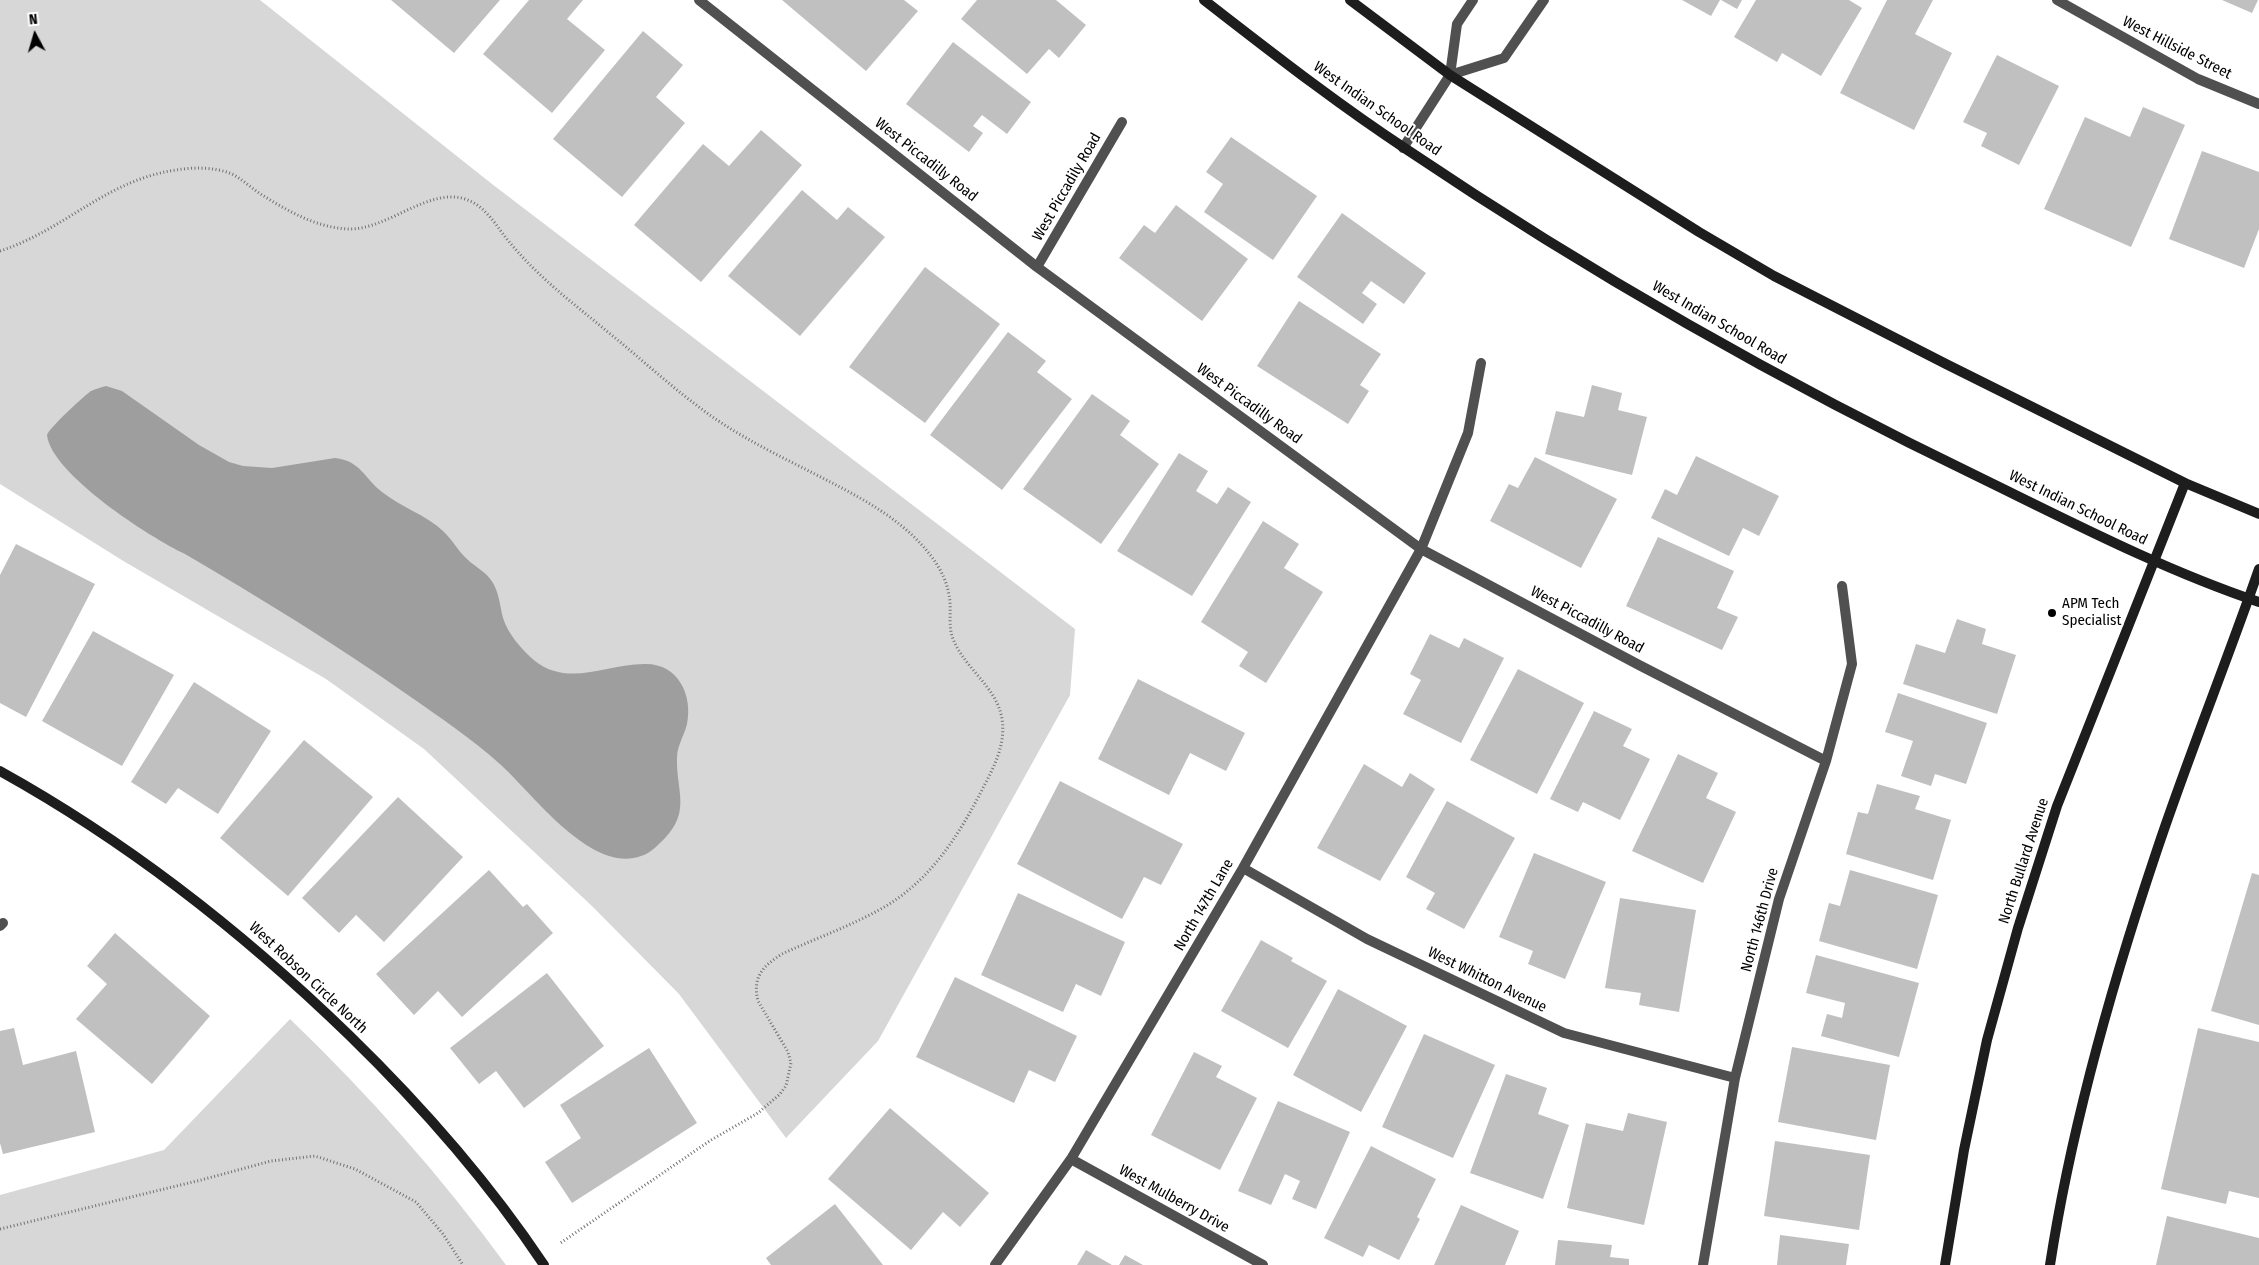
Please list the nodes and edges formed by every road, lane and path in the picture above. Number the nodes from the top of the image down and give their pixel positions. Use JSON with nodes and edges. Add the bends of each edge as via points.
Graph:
{"nodes":[{"id":1,"x":699,"y":0,"type":"edge"},
{"id":2,"x":1204,"y":0,"type":"edge"},
{"id":3,"x":1350,"y":0,"type":"edge"},
{"id":4,"x":1473,"y":0,"type":"edge"},
{"id":5,"x":1544,"y":0,"type":"edge"},
{"id":6,"x":2056,"y":0,"type":"edge"},
{"id":7,"x":1450,"y":75,"type":"junction"},
{"id":8,"x":2259,"y":104,"type":"edge"},
{"id":9,"x":1122,"y":122,"type":"dead end"},
{"id":10,"x":1404,"y":148,"type":"junction"},
{"id":11,"x":0,"y":251,"type":"edge"},
{"id":12,"x":1037,"y":267,"type":"junction"},
{"id":13,"x":1481,"y":363,"type":"dead end"},
{"id":14,"x":2185,"y":483,"type":"junction"},
{"id":15,"x":2259,"y":514,"type":"edge"},
{"id":16,"x":1421,"y":549,"type":"junction"},
{"id":17,"x":2154,"y":562,"type":"junction"},
{"id":18,"x":2259,"y":569,"type":"edge"},
{"id":19,"x":1842,"y":586,"type":"dead end"},
{"id":20,"x":2254,"y":600,"type":"edge"},
{"id":21,"x":1826,"y":761,"type":"junction"},
{"id":22,"x":0,"y":771,"type":"edge"},
{"id":23,"x":1243,"y":868,"type":"junction"},
{"id":24,"x":1735,"y":1078,"type":"junction"},
{"id":25,"x":1071,"y":1159,"type":"junction"},
{"id":26,"x":0,"y":1229,"type":"edge"},
{"id":27,"x":541,"y":1261,"type":"edge"},
{"id":28,"x":463,"y":1265,"type":"edge"},
{"id":29,"x":995,"y":1265,"type":"edge"},
{"id":30,"x":1263,"y":1265,"type":"edge"},
{"id":31,"x":1704,"y":1265,"type":"edge"},
{"id":32,"x":1945,"y":1265,"type":"edge"},
{"id":33,"x":2050,"y":1265,"type":"edge"}],
"edges":[{"from":1,"to":12,"type":"street","name":"West Piccadilly Road"},
{"from":2,"to":10,"type":"main road","name":"West Indian School Road"},
{"from":3,"to":7,"type":"main road"},
{"from":4,"to":7,"type":"street","via":[[1457,24]]},
{"from":5,"to":7,"type":"street","via":[[1504,58]]},
{"from":6,"to":8,"type":"street","name":"West Hillside Street","via":[[2198,79]]},
{"from":7,"to":10,"type":"street"},
{"from":7,"to":14,"type":"main road","via":[[1774,276]]},
{"from":9,"to":12,"type":"street","name":"West Piccadily Road"},
{"from":10,"to":17,"type":"main road","name":"West Indian School Road","via":[[1517,221],[1758,364],[1916,447]]},
{"from":11,"to":27,"type":"path","via":[[34,238],[111,190],[161,172],[190,168],[230,173],[303,218],[346,229],[373,225],[442,198],[468,199],[485,211],[535,272],[695,404],[736,432],[868,502],[911,534],[938,565],[949,595],[952,636],[997,702],[1003,723],[998,758],[966,821],[934,866],[894,900],[782,954],[758,976],[758,1001],[788,1052],[791,1063],[786,1086],[770,1104],[711,1140],[566,1240]]},
{"from":12,"to":16,"type":"street","name":"West Piccadilly Road"},
{"from":13,"to":16,"type":"street","via":[[1468,433]]},
{"from":14,"to":15,"type":"main road"},
{"from":14,"to":17,"type":"main road","name":"North Bullard Avenue"},
{"from":16,"to":21,"type":"street","name":"West Piccadilly Road"},
{"from":16,"to":23,"type":"street","name":"North 147th Lane"},
{"from":17,"to":20,"type":"main road","name":"West Indian School Road"},
{"from":17,"to":32,"type":"main road","name":"North Bullard Avenue","via":[[2057,806],[2016,938],[1986,1040]]},
{"from":18,"to":20,"type":"main road"},
{"from":19,"to":21,"type":"street","name":"North 146th Drive","via":[[1852,664]]},
{"from":20,"to":33,"type":"main road","via":[[2156,853],[2109,1008],[2074,1140]]},
{"from":21,"to":24,"type":"street","name":"North 146th Drive","via":[[1779,899]]},
{"from":22,"to":27,"type":"main road","name":"West Robson Circle North","via":[[122,847],[234,930],[293,980],[402,1087],[463,1157]]},
{"from":23,"to":24,"type":"street","name":"West Whitton Avenue","via":[[1367,939],[1564,1033]]},
{"from":23,"to":25,"type":"street","name":"North 147th Lane"},
{"from":24,"to":31,"type":"street","name":"North 146th Drive"},
{"from":25,"to":29,"type":"street","name":"North 147th Lane"},
{"from":25,"to":30,"type":"street","name":"West Mulberry Drive"},
{"from":26,"to":28,"type":"path","via":[[271,1160],[314,1156],[355,1169],[416,1202],[443,1234]]}]}
